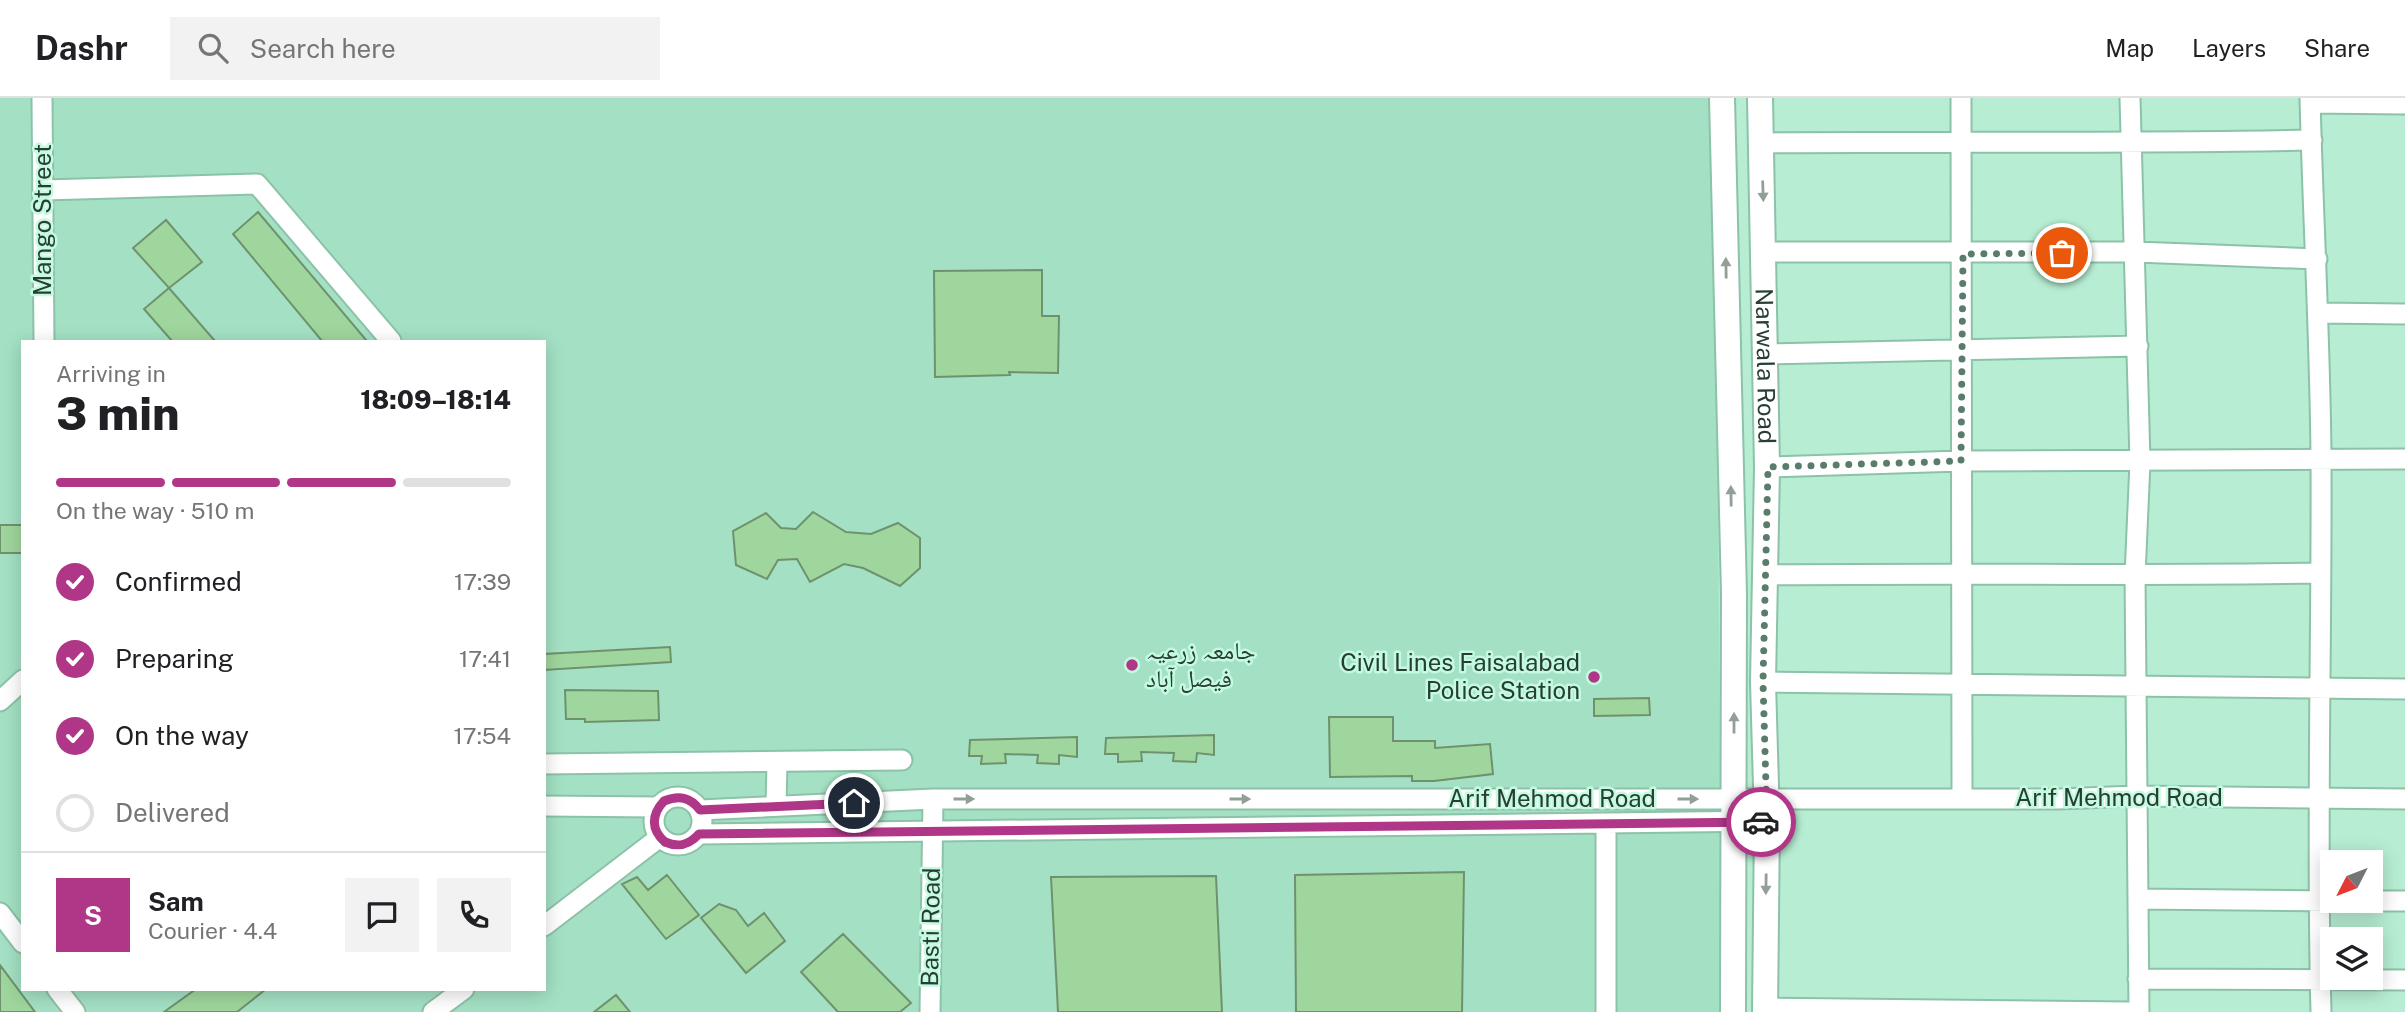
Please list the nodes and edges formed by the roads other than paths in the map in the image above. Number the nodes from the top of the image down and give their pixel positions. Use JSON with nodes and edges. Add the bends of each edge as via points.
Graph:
{"nodes":[{"id":1,"x":42,"y":98,"type":"edge"},
{"id":2,"x":1721,"y":98,"type":"edge"},
{"id":3,"x":1760,"y":98,"type":"edge"},
{"id":4,"x":1961,"y":98,"type":"edge"},
{"id":5,"x":2130,"y":98,"type":"edge"},
{"id":6,"x":2310,"y":100,"type":"edge"},
{"id":7,"x":2405,"y":104,"type":"edge"},
{"id":8,"x":2312,"y":140,"type":"junction"},
{"id":9,"x":1961,"y":141,"type":"junction"},
{"id":10,"x":1761,"y":143,"type":"junction"},
{"id":11,"x":2131,"y":144,"type":"junction"},
{"id":12,"x":44,"y":190,"type":"junction"},
{"id":13,"x":1765,"y":252,"type":"junction"},
{"id":14,"x":2136,"y":252,"type":"junction"},
{"id":15,"x":1963,"y":254,"type":"junction"},
{"id":16,"x":2317,"y":260,"type":"junction"},
{"id":17,"x":2319,"y":313,"type":"junction"},
{"id":18,"x":2405,"y":314,"type":"edge"},
{"id":19,"x":44,"y":340,"type":"edge"},
{"id":20,"x":390,"y":340,"type":"edge"},
{"id":21,"x":2138,"y":346,"type":"junction"},
{"id":22,"x":1963,"y":348,"type":"junction"},
{"id":23,"x":1766,"y":354,"type":"junction"},
{"id":24,"x":2405,"y":459,"type":"edge"},
{"id":25,"x":2321,"y":460,"type":"junction"},
{"id":26,"x":1961,"y":461,"type":"junction"},
{"id":27,"x":2140,"y":462,"type":"junction"},
{"id":28,"x":1768,"y":467,"type":"junction"},
{"id":29,"x":1962,"y":573,"type":"junction"},
{"id":30,"x":2319,"y":573,"type":"junction"},
{"id":31,"x":1765,"y":575,"type":"junction"},
{"id":32,"x":2135,"y":576,"type":"junction"},
{"id":33,"x":21,"y":682,"type":"edge"},
{"id":34,"x":1763,"y":682,"type":"junction"},
{"id":35,"x":1964,"y":684,"type":"junction"},
{"id":36,"x":2135,"y":686,"type":"junction"},
{"id":37,"x":2322,"y":688,"type":"junction"},
{"id":38,"x":2405,"y":689,"type":"edge"},
{"id":39,"x":0,"y":701,"type":"edge"},
{"id":40,"x":902,"y":760,"type":"dead end"},
{"id":41,"x":776,"y":763,"type":"junction"},
{"id":42,"x":546,"y":764,"type":"edge"},
{"id":43,"x":2135,"y":796,"type":"junction"},
{"id":44,"x":1962,"y":797,"type":"junction"},
{"id":45,"x":933,"y":799,"type":"junction"},
{"id":46,"x":1001,"y":799,"type":"junction"},
{"id":47,"x":1213,"y":799,"type":"junction"},
{"id":48,"x":1500,"y":799,"type":"junction"},
{"id":49,"x":2317,"y":799,"type":"junction"},
{"id":50,"x":2405,"y":799,"type":"edge"},
{"id":51,"x":546,"y":806,"type":"edge"},
{"id":52,"x":776,"y":806,"type":"junction"},
{"id":53,"x":658,"y":807,"type":"junction"},
{"id":54,"x":700,"y":810,"type":"junction"},
{"id":55,"x":1767,"y":810,"type":"junction"},
{"id":56,"x":1734,"y":811,"type":"junction"},
{"id":57,"x":1606,"y":824,"type":"junction"},
{"id":58,"x":1500,"y":825,"type":"junction"},
{"id":59,"x":1213,"y":828,"type":"junction"},
{"id":60,"x":932,"y":830,"type":"junction"},
{"id":61,"x":1002,"y":830,"type":"junction"},
{"id":62,"x":699,"y":834,"type":"junction"},
{"id":63,"x":660,"y":837,"type":"junction"},
{"id":64,"x":2321,"y":850,"type":"edge"},
{"id":65,"x":2138,"y":899,"type":"junction"},
{"id":66,"x":2320,"y":901,"type":"edge"},
{"id":67,"x":2384,"y":901,"type":"edge"},
{"id":68,"x":2405,"y":901,"type":"edge"},
{"id":69,"x":0,"y":913,"type":"edge"},
{"id":70,"x":546,"y":924,"type":"edge"},
{"id":71,"x":21,"y":940,"type":"edge"},
{"id":72,"x":2138,"y":979,"type":"junction"},
{"id":73,"x":2320,"y":979,"type":"edge"},
{"id":74,"x":2383,"y":980,"type":"edge"},
{"id":75,"x":2405,"y":980,"type":"edge"},
{"id":76,"x":2320,"y":990,"type":"edge"},
{"id":77,"x":59,"y":991,"type":"edge"},
{"id":78,"x":461,"y":991,"type":"edge"},
{"id":79,"x":1765,"y":1010,"type":"edge"},
{"id":80,"x":75,"y":1012,"type":"edge"},
{"id":81,"x":433,"y":1012,"type":"edge"},
{"id":82,"x":930,"y":1012,"type":"edge"},
{"id":83,"x":1606,"y":1012,"type":"edge"},
{"id":84,"x":1733,"y":1012,"type":"edge"},
{"id":85,"x":2132,"y":1012,"type":"edge"},
{"id":86,"x":2139,"y":1012,"type":"edge"},
{"id":87,"x":2320,"y":1012,"type":"edge"}],
"edges":[{"from":1,"to":12,"type":"street","name":"Mango Street"},
{"from":56,"to":2,"type":"main road","name":"Narwala Road","one_way":true,"via":[[1734,594]]},
{"from":3,"to":10,"type":"main road","name":"Narwala Road"},
{"from":4,"to":9,"type":"street"},
{"from":5,"to":11,"type":"street"},
{"from":6,"to":7,"type":"street"},
{"from":6,"to":8,"type":"street"},
{"from":8,"to":11,"type":"street"},
{"from":8,"to":16,"type":"street"},
{"from":9,"to":10,"type":"street"},
{"from":9,"to":11,"type":"street"},
{"from":9,"to":15,"type":"street"},
{"from":10,"to":13,"type":"main road","name":"Narwala Road","one_way":true},
{"from":11,"to":14,"type":"street"},
{"from":12,"to":19,"type":"street","name":"Mango Street"},
{"from":12,"to":20,"type":"street","via":[[257,184]]},
{"from":13,"to":15,"type":"street"},
{"from":13,"to":23,"type":"main road","name":"Narwala Road"},
{"from":14,"to":15,"type":"street"},
{"from":14,"to":16,"type":"street"},
{"from":14,"to":21,"type":"street"},
{"from":15,"to":22,"type":"street"},
{"from":16,"to":17,"type":"street"},
{"from":17,"to":18,"type":"street"},
{"from":17,"to":25,"type":"street"},
{"from":21,"to":22,"type":"street"},
{"from":21,"to":27,"type":"street"},
{"from":22,"to":23,"type":"street"},
{"from":22,"to":26,"type":"street"},
{"from":23,"to":28,"type":"main road","name":"Narwala Road"},
{"from":24,"to":25,"type":"street"},
{"from":25,"to":27,"type":"street"},
{"from":25,"to":30,"type":"street"},
{"from":26,"to":27,"type":"street"},
{"from":26,"to":28,"type":"street"},
{"from":26,"to":29,"type":"street"},
{"from":27,"to":32,"type":"street"},
{"from":28,"to":31,"type":"main road","name":"Narwala Road"},
{"from":29,"to":31,"type":"street"},
{"from":29,"to":32,"type":"street"},
{"from":29,"to":35,"type":"street"},
{"from":30,"to":32,"type":"street"},
{"from":30,"to":37,"type":"street"},
{"from":31,"to":34,"type":"main road","name":"Narwala Road"},
{"from":32,"to":36,"type":"street"},
{"from":33,"to":39,"type":"street"},
{"from":34,"to":35,"type":"street"},
{"from":34,"to":55,"type":"main road","name":"Narwala Road"},
{"from":35,"to":36,"type":"street"},
{"from":35,"to":44,"type":"street"},
{"from":36,"to":37,"type":"street"},
{"from":36,"to":43,"type":"street"},
{"from":37,"to":38,"type":"street"},
{"from":37,"to":49,"type":"street"},
{"from":40,"to":41,"type":"street"},
{"from":41,"to":42,"type":"street"},
{"from":41,"to":52,"type":"street"},
{"from":43,"to":44,"type":"street","name":"Arif Mehmod Road"},
{"from":43,"to":49,"type":"street","name":"Arif Mehmod Road"},
{"from":43,"to":65,"type":"street"},
{"from":44,"to":55,"type":"street","name":"Arif Mehmod Road"},
{"from":45,"to":46,"type":"street","name":"Arif Mehmod Road","one_way":true},
{"from":45,"to":52,"type":"street","name":"Arif Mehmod Road"},
{"from":45,"to":60,"type":"street","name":"Basti Road"},
{"from":46,"to":47,"type":"street","name":"Arif Mehmod Road"},
{"from":46,"to":61,"type":"street"},
{"from":47,"to":48,"type":"street","name":"Arif Mehmod Road","one_way":true},
{"from":47,"to":59,"type":"street"},
{"from":48,"to":56,"type":"street","name":"Arif Mehmod Road","one_way":true},
{"from":48,"to":58,"type":"street"},
{"from":49,"to":50,"type":"street","name":"Arif Mehmod Road"},
{"from":49,"to":64,"type":"street"},
{"from":51,"to":53,"type":"street"},
{"from":52,"to":54,"type":"street","name":"Arif Mehmod Road"},
{"from":53,"to":54,"type":"street","via":[[680,797]]},
{"from":53,"to":63,"type":"street","via":[[654,823]]},
{"from":54,"to":62,"type":"street"},
{"from":55,"to":56,"type":"street","name":"Arif Mehmod Road"},
{"from":55,"to":79,"type":"main road","name":"Narwala Road","one_way":true},
{"from":56,"to":57,"type":"street"},
{"from":56,"to":84,"type":"main road","name":"Narwala Road"},
{"from":57,"to":58,"type":"street"},
{"from":57,"to":83,"type":"street"},
{"from":58,"to":59,"type":"street"},
{"from":59,"to":61,"type":"street"},
{"from":60,"to":61,"type":"street"},
{"from":60,"to":62,"type":"street"},
{"from":60,"to":82,"type":"street","name":"Basti Road"},
{"from":62,"to":63,"type":"street","via":[[680,846]]},
{"from":63,"to":70,"type":"street"},
{"from":65,"to":66,"type":"street"},
{"from":65,"to":72,"type":"street"},
{"from":67,"to":68,"type":"street"},
{"from":69,"to":71,"type":"street"},
{"from":72,"to":73,"type":"street"},
{"from":72,"to":86,"type":"street"},
{"from":74,"to":75,"type":"street"},
{"from":76,"to":87,"type":"street"},
{"from":77,"to":80,"type":"street"},
{"from":78,"to":81,"type":"street"},
{"from":79,"to":85,"type":"street"}]}
